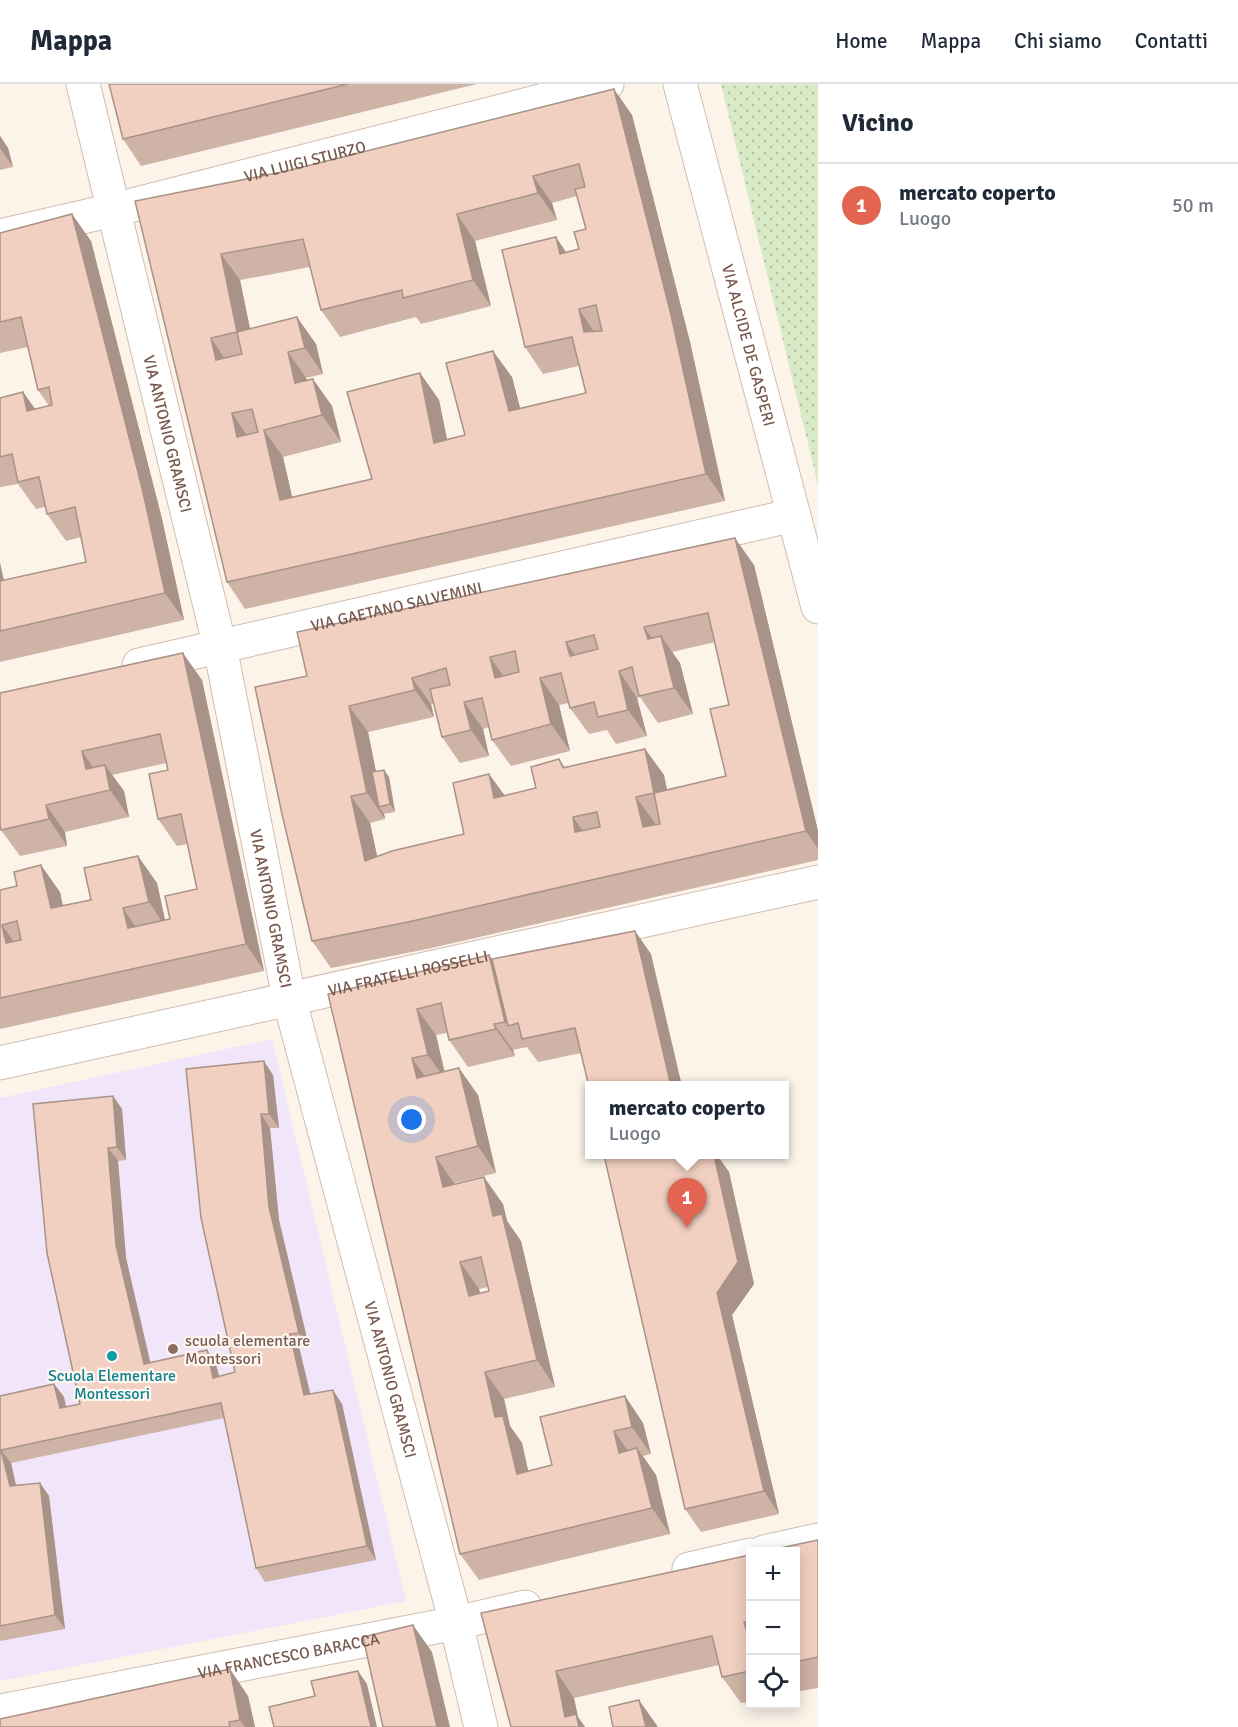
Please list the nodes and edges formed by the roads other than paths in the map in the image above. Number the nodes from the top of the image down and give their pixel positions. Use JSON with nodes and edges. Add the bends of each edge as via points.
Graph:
{"nodes":[{"id":1,"x":83,"y":84,"type":"edge"},
{"id":2,"x":608,"y":84,"type":"edge"},
{"id":3,"x":680,"y":84,"type":"edge"},
{"id":4,"x":113,"y":210,"type":"junction"},
{"id":5,"x":0,"y":236,"type":"edge"},
{"id":6,"x":794,"y":515,"type":"junction"},
{"id":7,"x":818,"y":608,"type":"edge"},
{"id":8,"x":220,"y":647,"type":"junction"},
{"id":9,"x":104,"y":673,"type":"edge"},
{"id":10,"x":818,"y":882,"type":"edge"},
{"id":11,"x":289,"y":998,"type":"junction"},
{"id":12,"x":0,"y":1063,"type":"edge"},
{"id":13,"x":818,"y":1540,"type":"edge"},
{"id":14,"x":784,"y":1547,"type":"edge"},
{"id":15,"x":746,"y":1556,"type":"edge"},
{"id":16,"x":660,"y":1575,"type":"edge"},
{"id":17,"x":558,"y":1599,"type":"edge"},
{"id":18,"x":456,"y":1623,"type":"junction"},
{"id":19,"x":0,"y":1712,"type":"edge"},
{"id":20,"x":481,"y":1727,"type":"edge"}],
"edges":[{"from":1,"to":4,"type":"street","name":"VIA ANTONIO GRAMSCI"},
{"from":2,"to":4,"type":"street","name":"VIA LUIGI STURZO"},
{"from":3,"to":6,"type":"street","name":"VIA ALCIDE DE GASPERI"},
{"from":4,"to":5,"type":"street","name":"VIA LUIGI STURZO"},
{"from":4,"to":8,"type":"street","name":"VIA ANTONIO GRAMSCI"},
{"from":6,"to":7,"type":"street","name":"VIA ALCIDE DE GASPERI"},
{"from":6,"to":8,"type":"street","name":"VIA GAETANO SALVEMINI"},
{"from":8,"to":9,"type":"street","name":"VIA GAETANO SALVEMINI"},
{"from":8,"to":11,"type":"street","name":"VIA ANTONIO GRAMSCI"},
{"from":10,"to":11,"type":"street","name":"VIA FRATELLI ROSSELLI"},
{"from":11,"to":12,"type":"street","name":"VIA FRATELLI ROSSELLI"},
{"from":11,"to":18,"type":"street","name":"VIA ANTONIO GRAMSCI"},
{"from":13,"to":14,"type":"street"},
{"from":15,"to":16,"type":"street"},
{"from":17,"to":18,"type":"street","name":"VIA FRANCESCO BARACCA"},
{"from":18,"to":19,"type":"street","name":"VIA FRANCESCO BARACCA"},
{"from":18,"to":20,"type":"street","name":"VIA ANTONIO GRAMSCI"}]}
